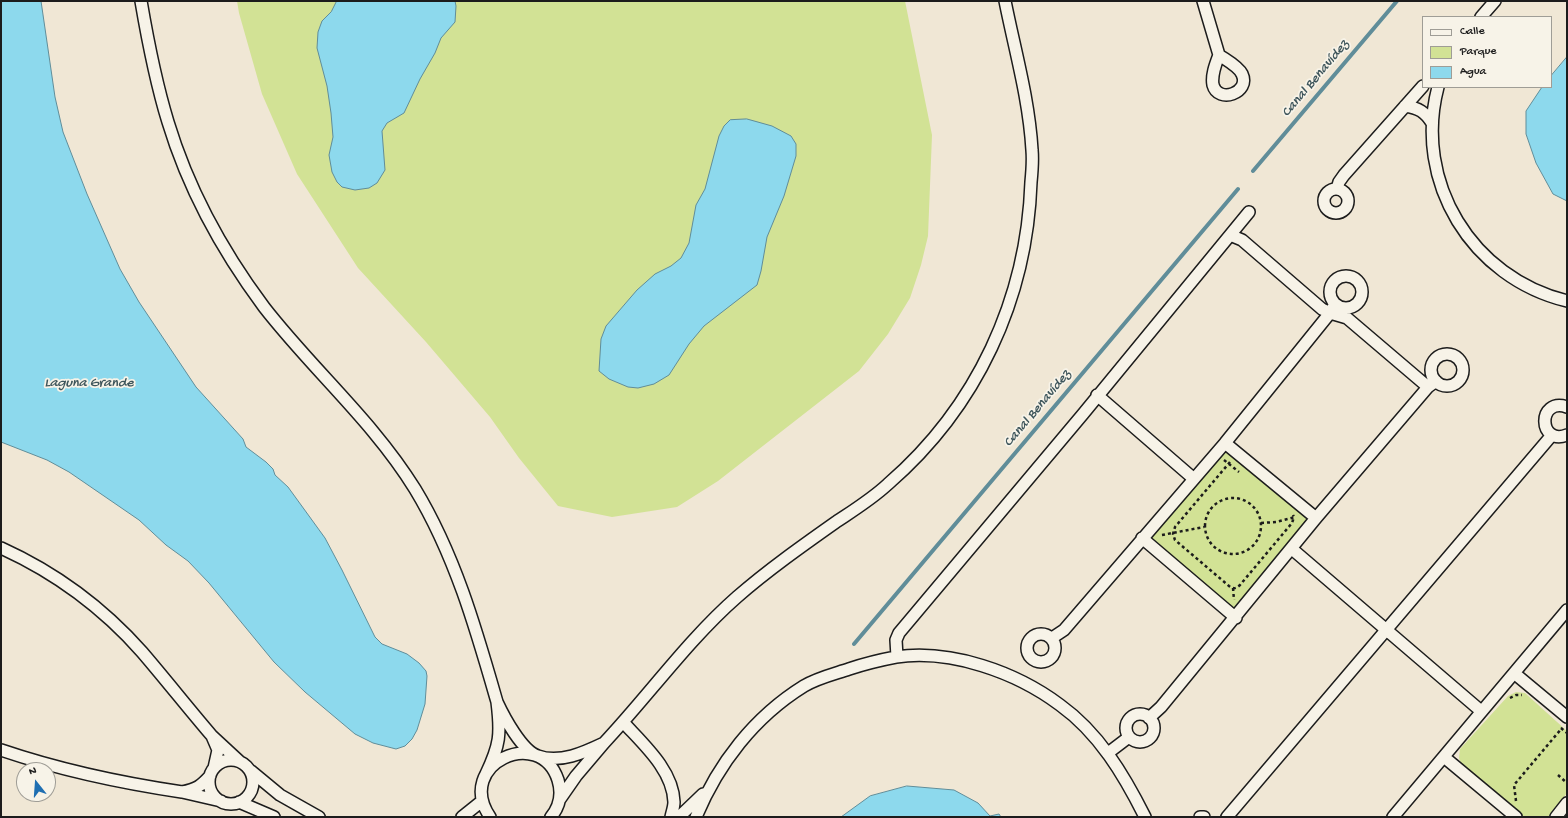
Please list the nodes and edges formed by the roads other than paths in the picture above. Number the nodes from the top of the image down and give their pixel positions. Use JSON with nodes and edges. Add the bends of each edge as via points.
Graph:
{"nodes":[{"id":1,"x":141,"y":1,"type":"edge"},
{"id":2,"x":1005,"y":1,"type":"edge"},
{"id":3,"x":1203,"y":1,"type":"edge"},
{"id":4,"x":1495,"y":1,"type":"edge"},
{"id":5,"x":1482,"y":16,"type":"edge"},
{"id":6,"x":1219,"y":54,"type":"dead end"},
{"id":7,"x":1422,"y":87,"type":"edge"},
{"id":8,"x":1438,"y":88,"type":"edge"},
{"id":9,"x":1405,"y":106,"type":"junction"},
{"id":10,"x":1432,"y":123,"type":"junction"},
{"id":11,"x":1337,"y":189,"type":"dead end"},
{"id":12,"x":1250,"y":212,"type":"dead end"},
{"id":13,"x":1230,"y":236,"type":"junction"},
{"id":14,"x":1567,"y":301,"type":"edge"},
{"id":15,"x":1333,"y":309,"type":"junction"},
{"id":16,"x":1097,"y":395,"type":"junction"},
{"id":17,"x":1567,"y":407,"type":"edge"},
{"id":18,"x":1552,"y":435,"type":"junction"},
{"id":19,"x":1567,"y":435,"type":"edge"},
{"id":20,"x":1225,"y":443,"type":"junction"},
{"id":21,"x":1194,"y":478,"type":"junction"},
{"id":22,"x":1316,"y":518,"type":"junction"},
{"id":23,"x":1142,"y":538,"type":"junction"},
{"id":24,"x":1,"y":548,"type":"edge"},
{"id":25,"x":1292,"y":549,"type":"junction"},
{"id":26,"x":1567,"y":610,"type":"edge"},
{"id":27,"x":1236,"y":618,"type":"junction"},
{"id":28,"x":1387,"y":630,"type":"junction"},
{"id":29,"x":1052,"y":638,"type":"dead end"},
{"id":30,"x":897,"y":657,"type":"junction"},
{"id":31,"x":1514,"y":673,"type":"junction"},
{"id":32,"x":497,"y":702,"type":"junction"},
{"id":33,"x":1481,"y":711,"type":"junction"},
{"id":34,"x":1567,"y":717,"type":"edge"},
{"id":35,"x":1148,"y":718,"type":"junction"},
{"id":36,"x":623,"y":722,"type":"junction"},
{"id":37,"x":212,"y":736,"type":"junction"},
{"id":38,"x":1129,"y":737,"type":"junction"},
{"id":39,"x":604,"y":743,"type":"junction"},
{"id":40,"x":1,"y":750,"type":"edge"},
{"id":41,"x":1108,"y":753,"type":"junction"},
{"id":42,"x":537,"y":756,"type":"junction"},
{"id":43,"x":1444,"y":757,"type":"junction"},
{"id":44,"x":239,"y":761,"type":"junction"},
{"id":45,"x":251,"y":771,"type":"junction"},
{"id":46,"x":212,"y":772,"type":"junction"},
{"id":47,"x":486,"y":774,"type":"junction"},
{"id":48,"x":711,"y":786,"type":"junction"},
{"id":49,"x":182,"y":792,"type":"junction"},
{"id":50,"x":560,"y":799,"type":"junction"},
{"id":51,"x":222,"y":801,"type":"junction"},
{"id":52,"x":239,"y":802,"type":"junction"},
{"id":53,"x":482,"y":802,"type":"junction"},
{"id":54,"x":1567,"y":803,"type":"edge"},
{"id":55,"x":274,"y":817,"type":"edge"},
{"id":56,"x":319,"y":817,"type":"edge"},
{"id":57,"x":462,"y":817,"type":"edge"},
{"id":58,"x":490,"y":817,"type":"edge"},
{"id":59,"x":552,"y":817,"type":"edge"},
{"id":60,"x":671,"y":817,"type":"edge"},
{"id":61,"x":679,"y":817,"type":"edge"},
{"id":62,"x":696,"y":817,"type":"edge"},
{"id":63,"x":1145,"y":817,"type":"edge"},
{"id":64,"x":1200,"y":817,"type":"edge"},
{"id":65,"x":1204,"y":817,"type":"edge"},
{"id":66,"x":1228,"y":817,"type":"edge"},
{"id":67,"x":1393,"y":817,"type":"edge"},
{"id":68,"x":1516,"y":817,"type":"edge"},
{"id":69,"x":1556,"y":817,"type":"edge"}],
"edges":[{"from":1,"to":32,"type":"street","via":[[157,81],[169,124],[200,202],[220,240],[264,306],[362,418],[415,489],[441,537],[459,580],[478,634]]},
{"from":2,"to":36,"type":"street","via":[[1030,123],[1030,208],[1026,246],[1015,287],[986,359],[959,407],[933,441],[871,499],[783,560],[736,598],[702,632]]},
{"from":3,"to":6,"type":"street"},
{"from":4,"to":5,"type":"street"},
{"from":7,"to":9,"type":"street"},
{"from":8,"to":10,"type":"street"},
{"from":9,"to":10,"type":"street","via":[[1418,108]]},
{"from":9,"to":11,"type":"street","via":[[1344,175]]},
{"from":10,"to":14,"type":"street","via":[[1434,158],[1441,186],[1466,236],[1497,268],[1510,277],[1550,297]]},
{"from":12,"to":13,"type":"street"},
{"from":13,"to":15,"type":"street","via":[[1242,240],[1322,309]]},
{"from":13,"to":16,"type":"street"},
{"from":15,"to":20,"type":"street"},
{"from":15,"to":22,"type":"street","via":[[1432,384]]},
{"from":16,"to":21,"type":"street"},
{"from":16,"to":30,"type":"street","via":[[900,633],[896,640]]},
{"from":17,"to":18,"type":"street","via":[[1552,408],[1545,416],[1545,426]]},
{"from":18,"to":19,"type":"street"},
{"from":18,"to":28,"type":"street"},
{"from":20,"to":21,"type":"street"},
{"from":20,"to":22,"type":"street"},
{"from":21,"to":23,"type":"street"},
{"from":22,"to":25,"type":"street"},
{"from":23,"to":27,"type":"street"},
{"from":23,"to":29,"type":"street","via":[[1064,630]]},
{"from":24,"to":37,"type":"street","via":[[48,572],[106,617],[141,651]]},
{"from":25,"to":27,"type":"street"},
{"from":25,"to":28,"type":"street"},
{"from":26,"to":31,"type":"street"},
{"from":27,"to":35,"type":"street","via":[[1161,708]]},
{"from":28,"to":33,"type":"street"},
{"from":28,"to":66,"type":"street"},
{"from":30,"to":41,"type":"street","via":[[969,662],[1013,676],[1061,705]]},
{"from":30,"to":48,"type":"street","via":[[870,662],[804,686],[750,730],[728,758]]},
{"from":31,"to":33,"type":"street"},
{"from":31,"to":34,"type":"street"},
{"from":32,"to":42,"type":"street","via":[[517,736]]},
{"from":32,"to":47,"type":"street","via":[[499,738],[495,755]]},
{"from":33,"to":43,"type":"street"},
{"from":35,"to":38,"type":"street","via":[[1140,714],[1131,718],[1126,726]]},
{"from":35,"to":38,"type":"street","via":[[1153,725],[1150,738],[1138,742]]},
{"from":36,"to":39,"type":"street"},
{"from":36,"to":60,"type":"street","via":[[664,770],[674,802]]},
{"from":37,"to":44,"type":"street"},
{"from":37,"to":46,"type":"street","via":[[218,750]]},
{"from":38,"to":41,"type":"street"},
{"from":39,"to":42,"type":"street","via":[[585,752],[568,756]]},
{"from":39,"to":50,"type":"street"},
{"from":40,"to":49,"type":"street","via":[[82,774]]},
{"from":41,"to":63,"type":"street"},
{"from":42,"to":47,"type":"street","via":[[520,753],[502,758],[493,764]]},
{"from":42,"to":50,"type":"street","via":[[556,774],[560,786]]},
{"from":43,"to":67,"type":"street"},
{"from":43,"to":68,"type":"street"},
{"from":44,"to":45,"type":"street"},
{"from":44,"to":46,"type":"street","via":[[226,760],[219,763]]},
{"from":45,"to":52,"type":"street","via":[[253,786],[246,798]]},
{"from":45,"to":56,"type":"street","via":[[280,795]]},
{"from":46,"to":49,"type":"street","via":[[202,785],[194,790]]},
{"from":46,"to":51,"type":"street","via":[[210,782],[213,793]]},
{"from":47,"to":53,"type":"street","via":[[481,792]]},
{"from":48,"to":61,"type":"street"},
{"from":48,"to":62,"type":"street"},
{"from":49,"to":51,"type":"street"},
{"from":50,"to":59,"type":"street"},
{"from":51,"to":52,"type":"street"},
{"from":52,"to":55,"type":"street"},
{"from":53,"to":57,"type":"street"},
{"from":53,"to":58,"type":"street"},
{"from":54,"to":69,"type":"street"},
{"from":64,"to":65,"type":"street"}]}
